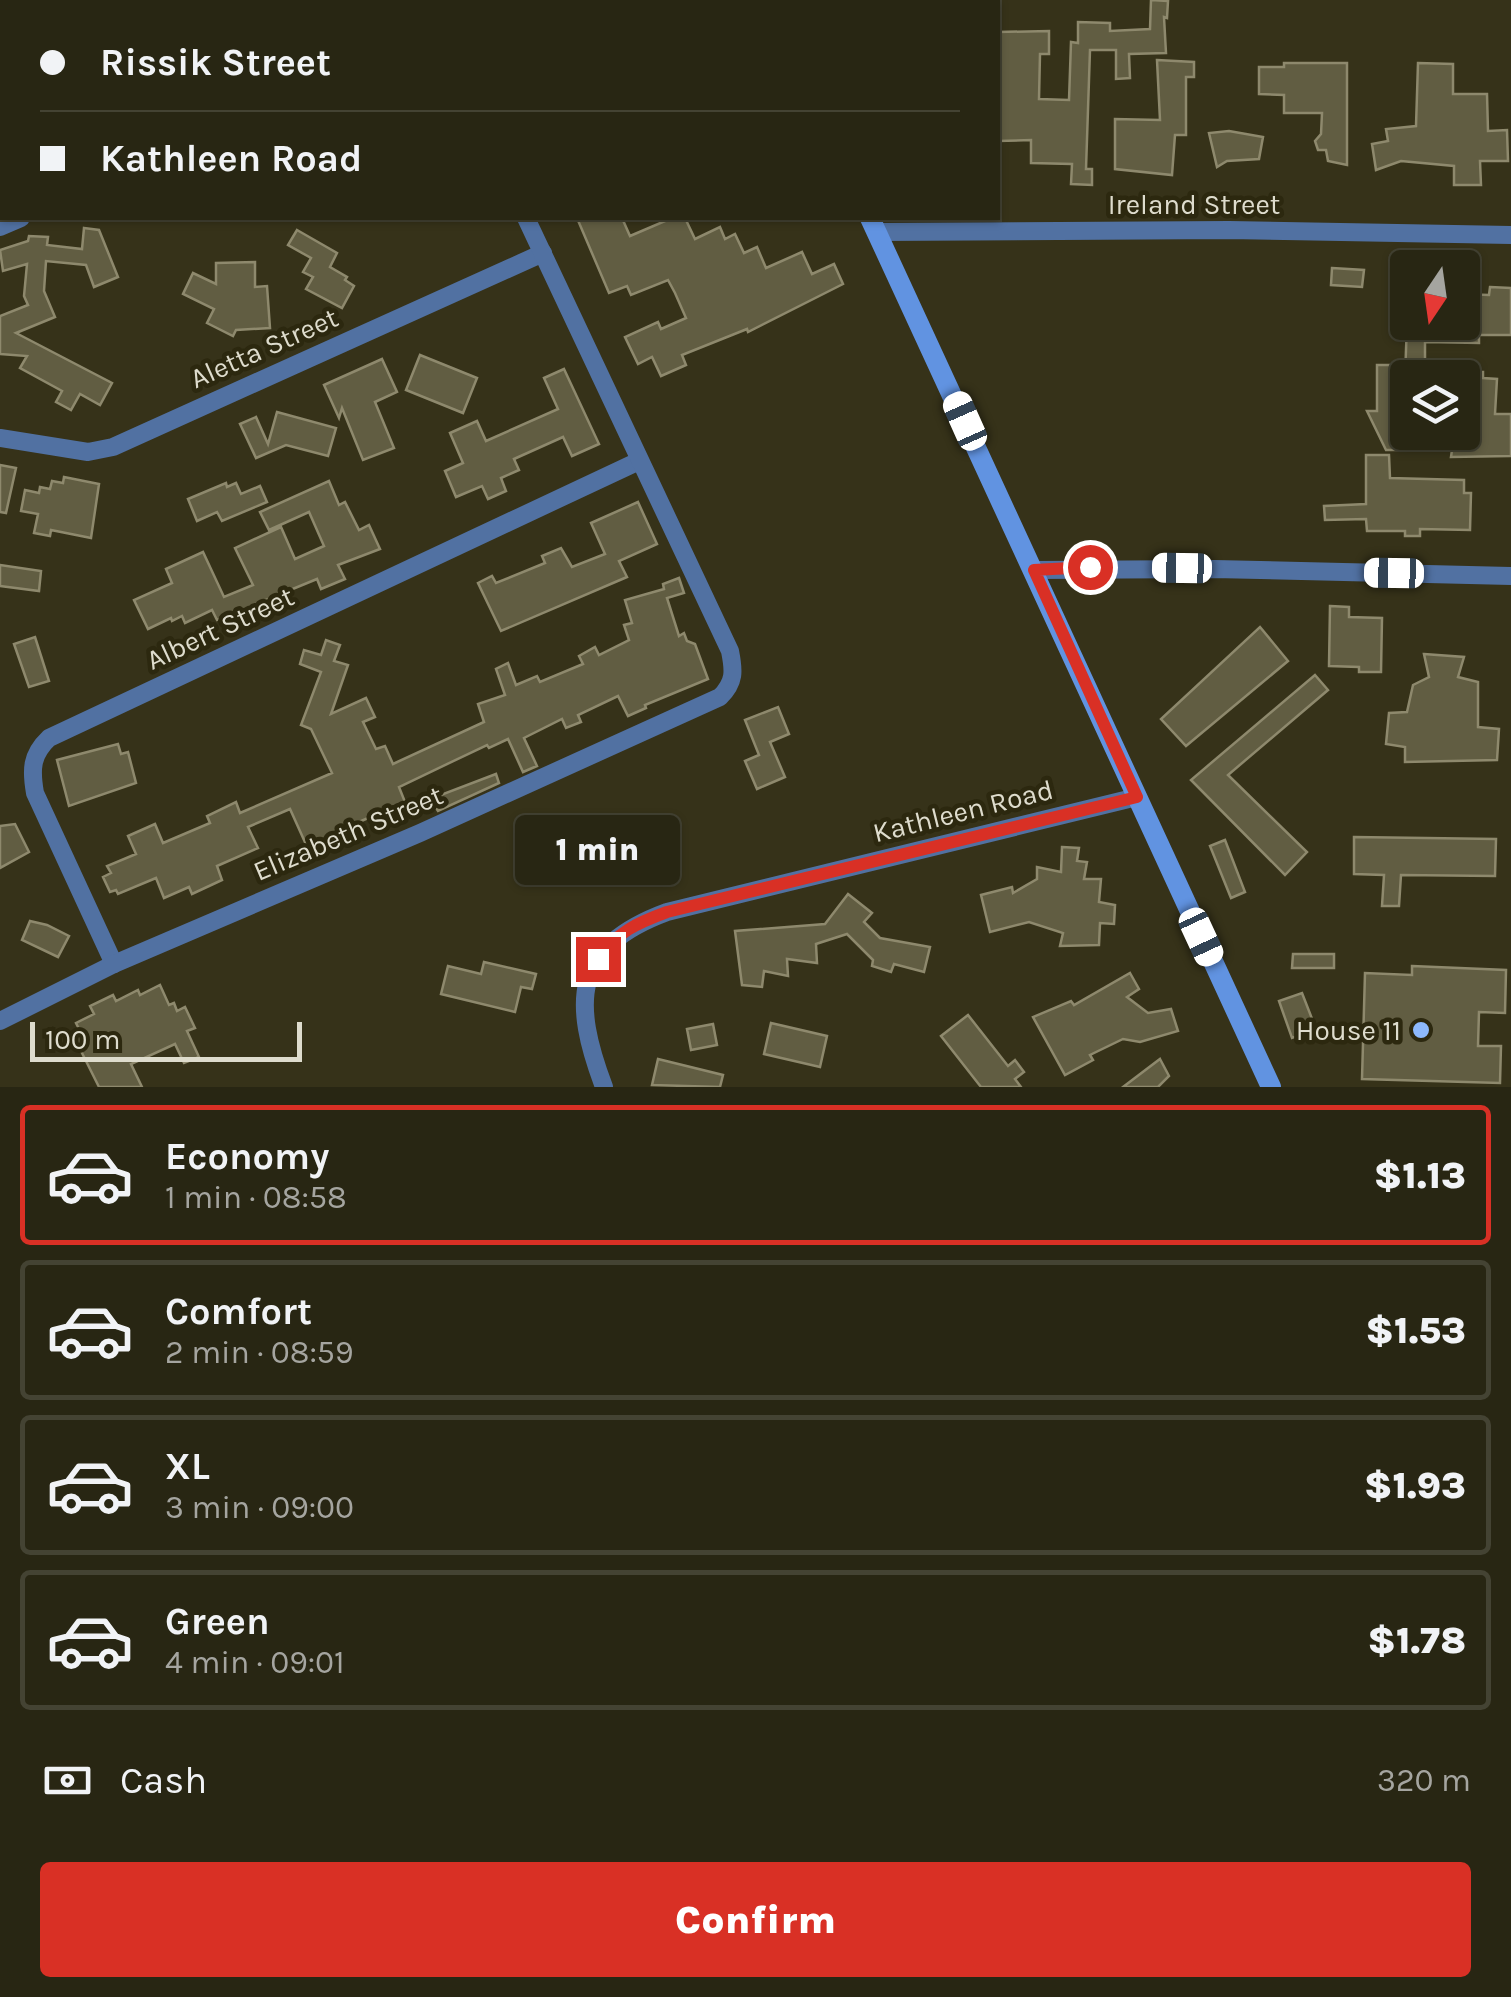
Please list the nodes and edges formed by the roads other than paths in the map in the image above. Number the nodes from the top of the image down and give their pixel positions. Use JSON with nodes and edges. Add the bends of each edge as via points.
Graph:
{"nodes":[{"id":1,"x":527,"y":220,"type":"edge"},
{"id":2,"x":874,"y":225,"type":"edge"},
{"id":3,"x":1511,"y":234,"type":"edge"},
{"id":4,"x":543,"y":253,"type":"junction"},
{"id":5,"x":0,"y":438,"type":"edge"},
{"id":6,"x":639,"y":461,"type":"junction"},
{"id":7,"x":1034,"y":570,"type":"junction"},
{"id":8,"x":1511,"y":576,"type":"edge"},
{"id":9,"x":1137,"y":797,"type":"junction"},
{"id":10,"x":114,"y":964,"type":"junction"},
{"id":11,"x":0,"y":1021,"type":"edge"},
{"id":12,"x":604,"y":1087,"type":"edge"},
{"id":13,"x":1271,"y":1087,"type":"edge"}],
"edges":[{"from":1,"to":4,"type":"street"},
{"from":2,"to":3,"type":"street","name":"Ireland Street"},
{"from":2,"to":7,"type":"street"},
{"from":4,"to":5,"type":"street","name":"Aletta Street","via":[[113,446],[88,452]]},
{"from":4,"to":6,"type":"street"},
{"from":6,"to":10,"type":"street","name":"Albert Street","via":[[49,738],[34,757],[36,793]]},
{"from":6,"to":10,"type":"street","name":"Elizabeth Street","via":[[730,652],[732,681],[720,697]]},
{"from":7,"to":8,"type":"street"},
{"from":7,"to":9,"type":"street"},
{"from":9,"to":12,"type":"street","name":"Kathleen Road","via":[[633,924],[598,959],[583,1002],[587,1042]]},
{"from":9,"to":13,"type":"street"},
{"from":10,"to":11,"type":"street","name":"Elizabeth Street"}]}
